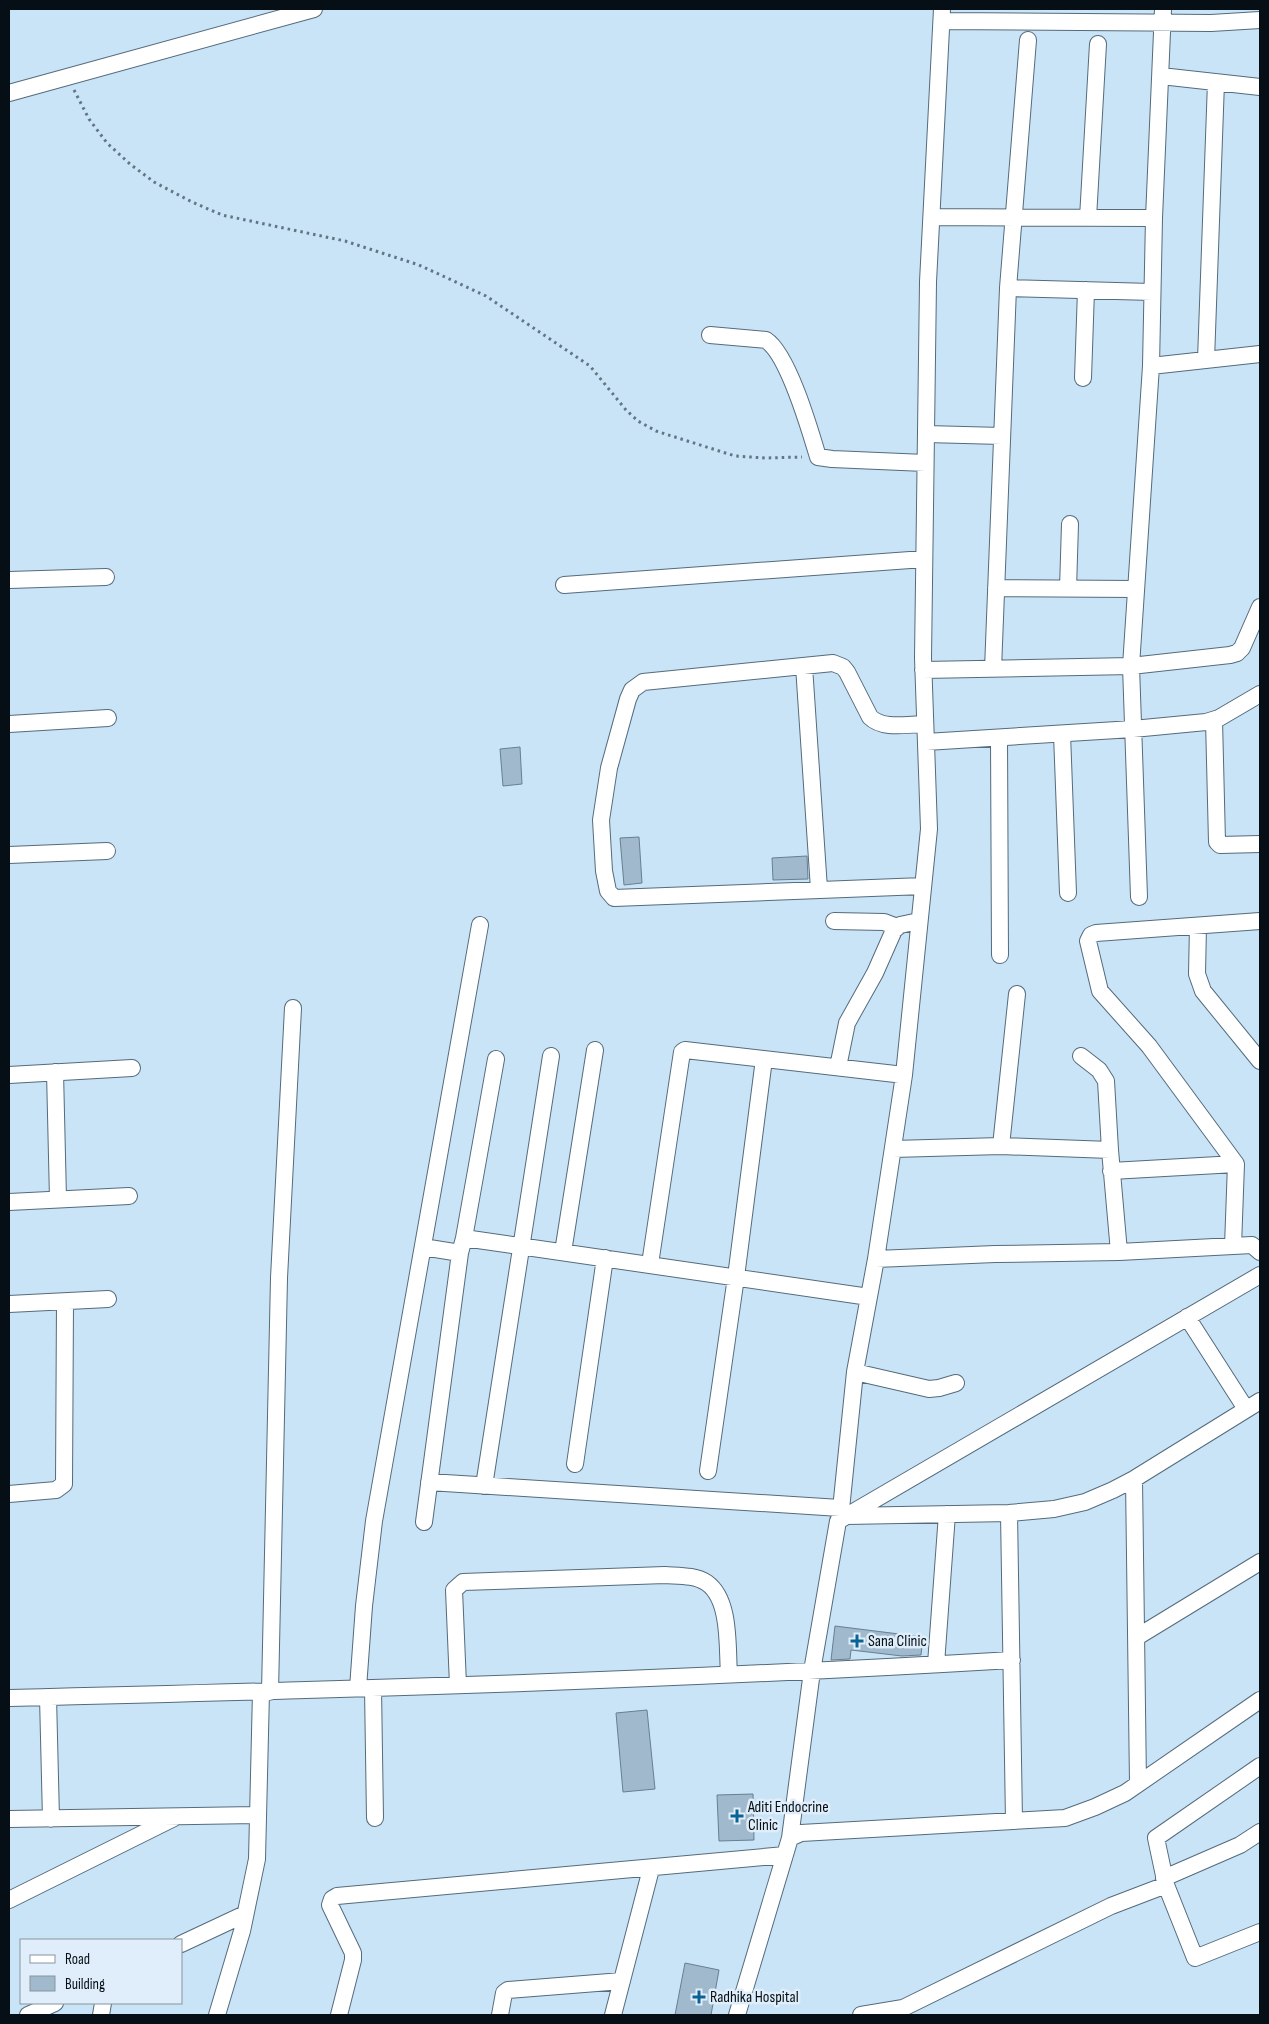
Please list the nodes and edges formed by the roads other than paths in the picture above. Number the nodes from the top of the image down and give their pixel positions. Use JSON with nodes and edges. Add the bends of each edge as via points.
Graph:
{"nodes":[{"id":1,"x":314,"y":9,"type":"edge"},
{"id":2,"x":266,"y":15,"type":"edge"},
{"id":3,"x":942,"y":15,"type":"edge"},
{"id":4,"x":1077,"y":16,"type":"edge"},
{"id":5,"x":1164,"y":16,"type":"edge"},
{"id":6,"x":1260,"y":20,"type":"edge"},
{"id":7,"x":1028,"y":40,"type":"dead end"},
{"id":8,"x":1098,"y":44,"type":"dead end"},
{"id":9,"x":1161,"y":76,"type":"junction"},
{"id":10,"x":1216,"y":82,"type":"junction"},
{"id":11,"x":1260,"y":87,"type":"edge"},
{"id":12,"x":9,"y":93,"type":"edge"},
{"id":13,"x":932,"y":218,"type":"junction"},
{"id":14,"x":1012,"y":218,"type":"junction"},
{"id":15,"x":1088,"y":218,"type":"junction"},
{"id":16,"x":1154,"y":218,"type":"junction"},
{"id":17,"x":1008,"y":288,"type":"junction"},
{"id":18,"x":1086,"y":290,"type":"junction"},
{"id":19,"x":1152,"y":292,"type":"junction"},
{"id":20,"x":710,"y":335,"type":"dead end"},
{"id":21,"x":1260,"y":354,"type":"edge"},
{"id":22,"x":1206,"y":360,"type":"junction"},
{"id":23,"x":1151,"y":366,"type":"junction"},
{"id":24,"x":1083,"y":378,"type":"dead end"},
{"id":25,"x":926,"y":434,"type":"junction"},
{"id":26,"x":1002,"y":436,"type":"junction"},
{"id":27,"x":926,"y":463,"type":"junction"},
{"id":28,"x":1070,"y":524,"type":"dead end"},
{"id":29,"x":924,"y":559,"type":"junction"},
{"id":30,"x":106,"y":577,"type":"dead end"},
{"id":31,"x":9,"y":580,"type":"edge"},
{"id":32,"x":564,"y":585,"type":"dead end"},
{"id":33,"x":996,"y":588,"type":"junction"},
{"id":34,"x":1068,"y":589,"type":"junction"},
{"id":35,"x":1136,"y":590,"type":"junction"},
{"id":36,"x":1260,"y":607,"type":"edge"},
{"id":37,"x":804,"y":666,"type":"junction"},
{"id":38,"x":1131,"y":666,"type":"junction"},
{"id":39,"x":992,"y":669,"type":"junction"},
{"id":40,"x":923,"y":670,"type":"junction"},
{"id":41,"x":1260,"y":694,"type":"edge"},
{"id":42,"x":108,"y":718,"type":"dead end"},
{"id":43,"x":1214,"y":720,"type":"junction"},
{"id":44,"x":9,"y":724,"type":"edge"},
{"id":45,"x":925,"y":724,"type":"junction"},
{"id":46,"x":1133,"y":729,"type":"junction"},
{"id":47,"x":1062,"y":734,"type":"junction"},
{"id":48,"x":998,"y":738,"type":"junction"},
{"id":49,"x":926,"y":742,"type":"junction"},
{"id":50,"x":1260,"y":844,"type":"edge"},
{"id":51,"x":106,"y":851,"type":"dead end"},
{"id":52,"x":9,"y":855,"type":"edge"},
{"id":53,"x":922,"y":886,"type":"junction"},
{"id":54,"x":819,"y":889,"type":"junction"},
{"id":55,"x":1068,"y":893,"type":"dead end"},
{"id":56,"x":1139,"y":897,"type":"dead end"},
{"id":57,"x":834,"y":921,"type":"dead end"},
{"id":58,"x":919,"y":921,"type":"junction"},
{"id":59,"x":1260,"y":921,"type":"edge"},
{"id":60,"x":480,"y":925,"type":"dead end"},
{"id":61,"x":1198,"y":926,"type":"junction"},
{"id":62,"x":897,"y":927,"type":"junction"},
{"id":63,"x":1000,"y":954,"type":"dead end"},
{"id":64,"x":1017,"y":994,"type":"dead end"},
{"id":65,"x":293,"y":1008,"type":"dead end"},
{"id":66,"x":595,"y":1050,"type":"dead end"},
{"id":67,"x":551,"y":1056,"type":"dead end"},
{"id":68,"x":1081,"y":1056,"type":"dead end"},
{"id":69,"x":496,"y":1059,"type":"dead end"},
{"id":70,"x":764,"y":1059,"type":"junction"},
{"id":71,"x":1260,"y":1061,"type":"edge"},
{"id":72,"x":838,"y":1067,"type":"junction"},
{"id":73,"x":132,"y":1068,"type":"dead end"},
{"id":74,"x":55,"y":1072,"type":"junction"},
{"id":75,"x":9,"y":1075,"type":"edge"},
{"id":76,"x":904,"y":1075,"type":"junction"},
{"id":77,"x":1001,"y":1146,"type":"junction"},
{"id":78,"x":893,"y":1149,"type":"junction"},
{"id":79,"x":1110,"y":1150,"type":"junction"},
{"id":80,"x":1236,"y":1164,"type":"junction"},
{"id":81,"x":1111,"y":1171,"type":"junction"},
{"id":82,"x":129,"y":1196,"type":"dead end"},
{"id":83,"x":58,"y":1199,"type":"junction"},
{"id":84,"x":9,"y":1202,"type":"edge"},
{"id":85,"x":462,"y":1245,"type":"junction"},
{"id":86,"x":521,"y":1246,"type":"junction"},
{"id":87,"x":1234,"y":1246,"type":"junction"},
{"id":88,"x":423,"y":1247,"type":"junction"},
{"id":89,"x":563,"y":1252,"type":"junction"},
{"id":90,"x":1119,"y":1252,"type":"junction"},
{"id":91,"x":1260,"y":1252,"type":"edge"},
{"id":92,"x":606,"y":1258,"type":"junction"},
{"id":93,"x":876,"y":1259,"type":"junction"},
{"id":94,"x":650,"y":1264,"type":"junction"},
{"id":95,"x":1260,"y":1275,"type":"edge"},
{"id":96,"x":736,"y":1277,"type":"junction"},
{"id":97,"x":869,"y":1297,"type":"junction"},
{"id":98,"x":108,"y":1299,"type":"dead end"},
{"id":99,"x":65,"y":1302,"type":"junction"},
{"id":100,"x":9,"y":1304,"type":"edge"},
{"id":101,"x":1187,"y":1317,"type":"junction"},
{"id":102,"x":855,"y":1372,"type":"junction"},
{"id":103,"x":956,"y":1383,"type":"dead end"},
{"id":104,"x":1253,"y":1405,"type":"edge"},
{"id":105,"x":574,"y":1464,"type":"dead end"},
{"id":106,"x":708,"y":1471,"type":"dead end"},
{"id":107,"x":1134,"y":1479,"type":"junction"},
{"id":108,"x":429,"y":1482,"type":"junction"},
{"id":109,"x":484,"y":1486,"type":"junction"},
{"id":110,"x":9,"y":1494,"type":"edge"},
{"id":111,"x":1009,"y":1513,"type":"junction"},
{"id":112,"x":842,"y":1514,"type":"junction"},
{"id":113,"x":947,"y":1514,"type":"junction"},
{"id":114,"x":424,"y":1522,"type":"dead end"},
{"id":115,"x":1260,"y":1562,"type":"edge"},
{"id":116,"x":1137,"y":1637,"type":"junction"},
{"id":117,"x":1012,"y":1660,"type":"junction"},
{"id":118,"x":936,"y":1664,"type":"junction"},
{"id":119,"x":812,"y":1671,"type":"junction"},
{"id":120,"x":729,"y":1674,"type":"junction"},
{"id":121,"x":458,"y":1685,"type":"junction"},
{"id":122,"x":366,"y":1688,"type":"junction"},
{"id":123,"x":265,"y":1692,"type":"junction"},
{"id":124,"x":48,"y":1697,"type":"junction"},
{"id":125,"x":9,"y":1698,"type":"edge"},
{"id":126,"x":1260,"y":1700,"type":"edge"},
{"id":127,"x":1260,"y":1766,"type":"edge"},
{"id":128,"x":1138,"y":1784,"type":"junction"},
{"id":129,"x":258,"y":1815,"type":"junction"},
{"id":130,"x":178,"y":1816,"type":"junction"},
{"id":131,"x":375,"y":1818,"type":"dead end"},
{"id":132,"x":51,"y":1819,"type":"junction"},
{"id":133,"x":9,"y":1820,"type":"edge"},
{"id":134,"x":1014,"y":1820,"type":"junction"},
{"id":135,"x":1260,"y":1832,"type":"edge"},
{"id":136,"x":790,"y":1838,"type":"junction"},
{"id":137,"x":784,"y":1855,"type":"junction"},
{"id":138,"x":651,"y":1868,"type":"junction"},
{"id":139,"x":1165,"y":1881,"type":"junction"},
{"id":140,"x":9,"y":1900,"type":"edge"},
{"id":141,"x":245,"y":1914,"type":"junction"},
{"id":142,"x":1260,"y":1932,"type":"edge"},
{"id":143,"x":182,"y":1944,"type":"edge"},
{"id":144,"x":622,"y":1981,"type":"junction"},
{"id":145,"x":53,"y":2004,"type":"edge"},
{"id":146,"x":28,"y":2015,"type":"edge"},
{"id":147,"x":217,"y":2015,"type":"edge"},
{"id":148,"x":339,"y":2015,"type":"edge"},
{"id":149,"x":500,"y":2015,"type":"edge"},
{"id":150,"x":613,"y":2015,"type":"edge"},
{"id":151,"x":737,"y":2015,"type":"edge"},
{"id":152,"x":861,"y":2015,"type":"edge"}],
"edges":[{"from":1,"to":2,"type":"street"},
{"from":2,"to":12,"type":"street"},
{"from":3,"to":4,"type":"street"},
{"from":3,"to":13,"type":"street"},
{"from":4,"to":5,"type":"street"},
{"from":5,"to":6,"type":"street"},
{"from":5,"to":9,"type":"street"},
{"from":7,"to":14,"type":"street"},
{"from":8,"to":15,"type":"street"},
{"from":9,"to":10,"type":"street"},
{"from":9,"to":16,"type":"street"},
{"from":10,"to":11,"type":"street"},
{"from":10,"to":22,"type":"street"},
{"from":13,"to":14,"type":"street"},
{"from":13,"to":25,"type":"street"},
{"from":14,"to":15,"type":"street"},
{"from":14,"to":17,"type":"street"},
{"from":15,"to":16,"type":"street"},
{"from":16,"to":19,"type":"street"},
{"from":17,"to":18,"type":"street"},
{"from":17,"to":26,"type":"street"},
{"from":18,"to":19,"type":"street"},
{"from":18,"to":24,"type":"street"},
{"from":19,"to":23,"type":"street"},
{"from":20,"to":27,"type":"street","via":[[766,340],[772,344],[782,358],[818,457]]},
{"from":21,"to":22,"type":"street"},
{"from":22,"to":23,"type":"street"},
{"from":23,"to":35,"type":"street"},
{"from":25,"to":26,"type":"street"},
{"from":25,"to":27,"type":"street"},
{"from":26,"to":33,"type":"street"},
{"from":27,"to":29,"type":"street"},
{"from":28,"to":34,"type":"street"},
{"from":29,"to":32,"type":"street"},
{"from":29,"to":40,"type":"street"},
{"from":30,"to":31,"type":"street"},
{"from":33,"to":34,"type":"street"},
{"from":33,"to":39,"type":"street"},
{"from":34,"to":35,"type":"street"},
{"from":35,"to":38,"type":"street"},
{"from":36,"to":38,"type":"street","via":[[1237,653]]},
{"from":37,"to":45,"type":"street","via":[[833,663],[843,667],[875,722]]},
{"from":37,"to":54,"type":"street"},
{"from":37,"to":54,"type":"street","via":[[642,682],[632,690],[605,789],[601,820],[604,871],[608,891],[614,898]]},
{"from":38,"to":39,"type":"street"},
{"from":38,"to":46,"type":"street"},
{"from":39,"to":40,"type":"street"},
{"from":40,"to":45,"type":"street"},
{"from":41,"to":43,"type":"street"},
{"from":42,"to":44,"type":"street"},
{"from":43,"to":46,"type":"street"},
{"from":43,"to":50,"type":"street","via":[[1218,842],[1220,845]]},
{"from":45,"to":49,"type":"street"},
{"from":46,"to":47,"type":"street"},
{"from":46,"to":56,"type":"street"},
{"from":47,"to":48,"type":"street"},
{"from":47,"to":55,"type":"street"},
{"from":48,"to":49,"type":"street"},
{"from":48,"to":63,"type":"street"},
{"from":49,"to":53,"type":"street","via":[[929,829]]},
{"from":51,"to":52,"type":"street"},
{"from":53,"to":54,"type":"street"},
{"from":53,"to":58,"type":"street"},
{"from":57,"to":62,"type":"street","via":[[884,922]]},
{"from":58,"to":62,"type":"street"},
{"from":58,"to":76,"type":"street"},
{"from":59,"to":61,"type":"street"},
{"from":60,"to":88,"type":"street"},
{"from":61,"to":71,"type":"street","via":[[1198,981]]},
{"from":61,"to":80,"type":"street","via":[[1096,933],[1088,941],[1100,990],[1150,1046]]},
{"from":62,"to":72,"type":"street","via":[[847,1023]]},
{"from":64,"to":77,"type":"street"},
{"from":65,"to":123,"type":"street"},
{"from":66,"to":89,"type":"street"},
{"from":67,"to":86,"type":"street"},
{"from":68,"to":79,"type":"street","via":[[1100,1070],[1106,1082]]},
{"from":69,"to":85,"type":"street"},
{"from":70,"to":72,"type":"street"},
{"from":70,"to":94,"type":"street","via":[[688,1050],[682,1052]]},
{"from":70,"to":96,"type":"street"},
{"from":72,"to":76,"type":"street"},
{"from":73,"to":74,"type":"street"},
{"from":74,"to":75,"type":"street"},
{"from":74,"to":83,"type":"street"},
{"from":76,"to":78,"type":"street"},
{"from":77,"to":78,"type":"street"},
{"from":77,"to":79,"type":"street"},
{"from":78,"to":93,"type":"street"},
{"from":79,"to":81,"type":"street"},
{"from":80,"to":81,"type":"street"},
{"from":80,"to":87,"type":"street"},
{"from":81,"to":90,"type":"street"},
{"from":82,"to":83,"type":"street"},
{"from":83,"to":84,"type":"street"},
{"from":85,"to":86,"type":"street"},
{"from":85,"to":88,"type":"street"},
{"from":85,"to":108,"type":"street"},
{"from":86,"to":89,"type":"street"},
{"from":86,"to":109,"type":"street"},
{"from":87,"to":90,"type":"street"},
{"from":87,"to":91,"type":"street","via":[[1252,1245]]},
{"from":88,"to":122,"type":"street","via":[[374,1521],[364,1606]]},
{"from":89,"to":92,"type":"street"},
{"from":90,"to":93,"type":"street"},
{"from":92,"to":94,"type":"street"},
{"from":92,"to":105,"type":"street"},
{"from":93,"to":97,"type":"street"},
{"from":94,"to":96,"type":"street"},
{"from":95,"to":101,"type":"street"},
{"from":96,"to":97,"type":"street"},
{"from":96,"to":106,"type":"street"},
{"from":97,"to":102,"type":"street"},
{"from":98,"to":99,"type":"street"},
{"from":99,"to":100,"type":"street"},
{"from":99,"to":110,"type":"street","via":[[64,1484],[56,1490]]},
{"from":101,"to":104,"type":"street"},
{"from":101,"to":112,"type":"street"},
{"from":102,"to":103,"type":"street","via":[[930,1389]]},
{"from":102,"to":112,"type":"street"},
{"from":104,"to":107,"type":"street"},
{"from":107,"to":111,"type":"street","via":[[1085,1502]]},
{"from":107,"to":116,"type":"street"},
{"from":108,"to":109,"type":"street"},
{"from":108,"to":114,"type":"street"},
{"from":109,"to":112,"type":"street"},
{"from":111,"to":113,"type":"street"},
{"from":111,"to":117,"type":"street"},
{"from":112,"to":113,"type":"street"},
{"from":112,"to":119,"type":"street"},
{"from":113,"to":118,"type":"street"},
{"from":115,"to":116,"type":"street"},
{"from":116,"to":128,"type":"street"},
{"from":117,"to":118,"type":"street"},
{"from":117,"to":134,"type":"street"},
{"from":118,"to":119,"type":"street"},
{"from":119,"to":120,"type":"street"},
{"from":119,"to":136,"type":"street"},
{"from":120,"to":121,"type":"street"},
{"from":120,"to":121,"type":"street","via":[[722,1605],[706,1583],[691,1577],[665,1575],[463,1582],[454,1590]]},
{"from":121,"to":122,"type":"street"},
{"from":122,"to":123,"type":"street"},
{"from":122,"to":131,"type":"street"},
{"from":123,"to":124,"type":"street"},
{"from":123,"to":129,"type":"street"},
{"from":124,"to":125,"type":"street"},
{"from":124,"to":132,"type":"street"},
{"from":126,"to":128,"type":"street"},
{"from":127,"to":139,"type":"street","via":[[1156,1838]]},
{"from":128,"to":134,"type":"street","via":[[1096,1808],[1065,1818]]},
{"from":129,"to":130,"type":"street"},
{"from":129,"to":141,"type":"street","via":[[257,1859]]},
{"from":130,"to":132,"type":"street"},
{"from":130,"to":140,"type":"street"},
{"from":132,"to":133,"type":"street"},
{"from":134,"to":136,"type":"street","via":[[801,1833]]},
{"from":135,"to":139,"type":"street"},
{"from":136,"to":137,"type":"street"},
{"from":137,"to":138,"type":"street"},
{"from":137,"to":151,"type":"street"},
{"from":138,"to":144,"type":"street"},
{"from":138,"to":148,"type":"street","via":[[336,1896],[330,1905],[353,1952]]},
{"from":139,"to":142,"type":"street","via":[[1195,1958]]},
{"from":139,"to":152,"type":"street","via":[[904,2008]]},
{"from":141,"to":143,"type":"street"},
{"from":141,"to":147,"type":"street"},
{"from":144,"to":149,"type":"street","via":[[508,1990],[504,1993]]},
{"from":144,"to":150,"type":"street"},
{"from":145,"to":146,"type":"street"}]}
